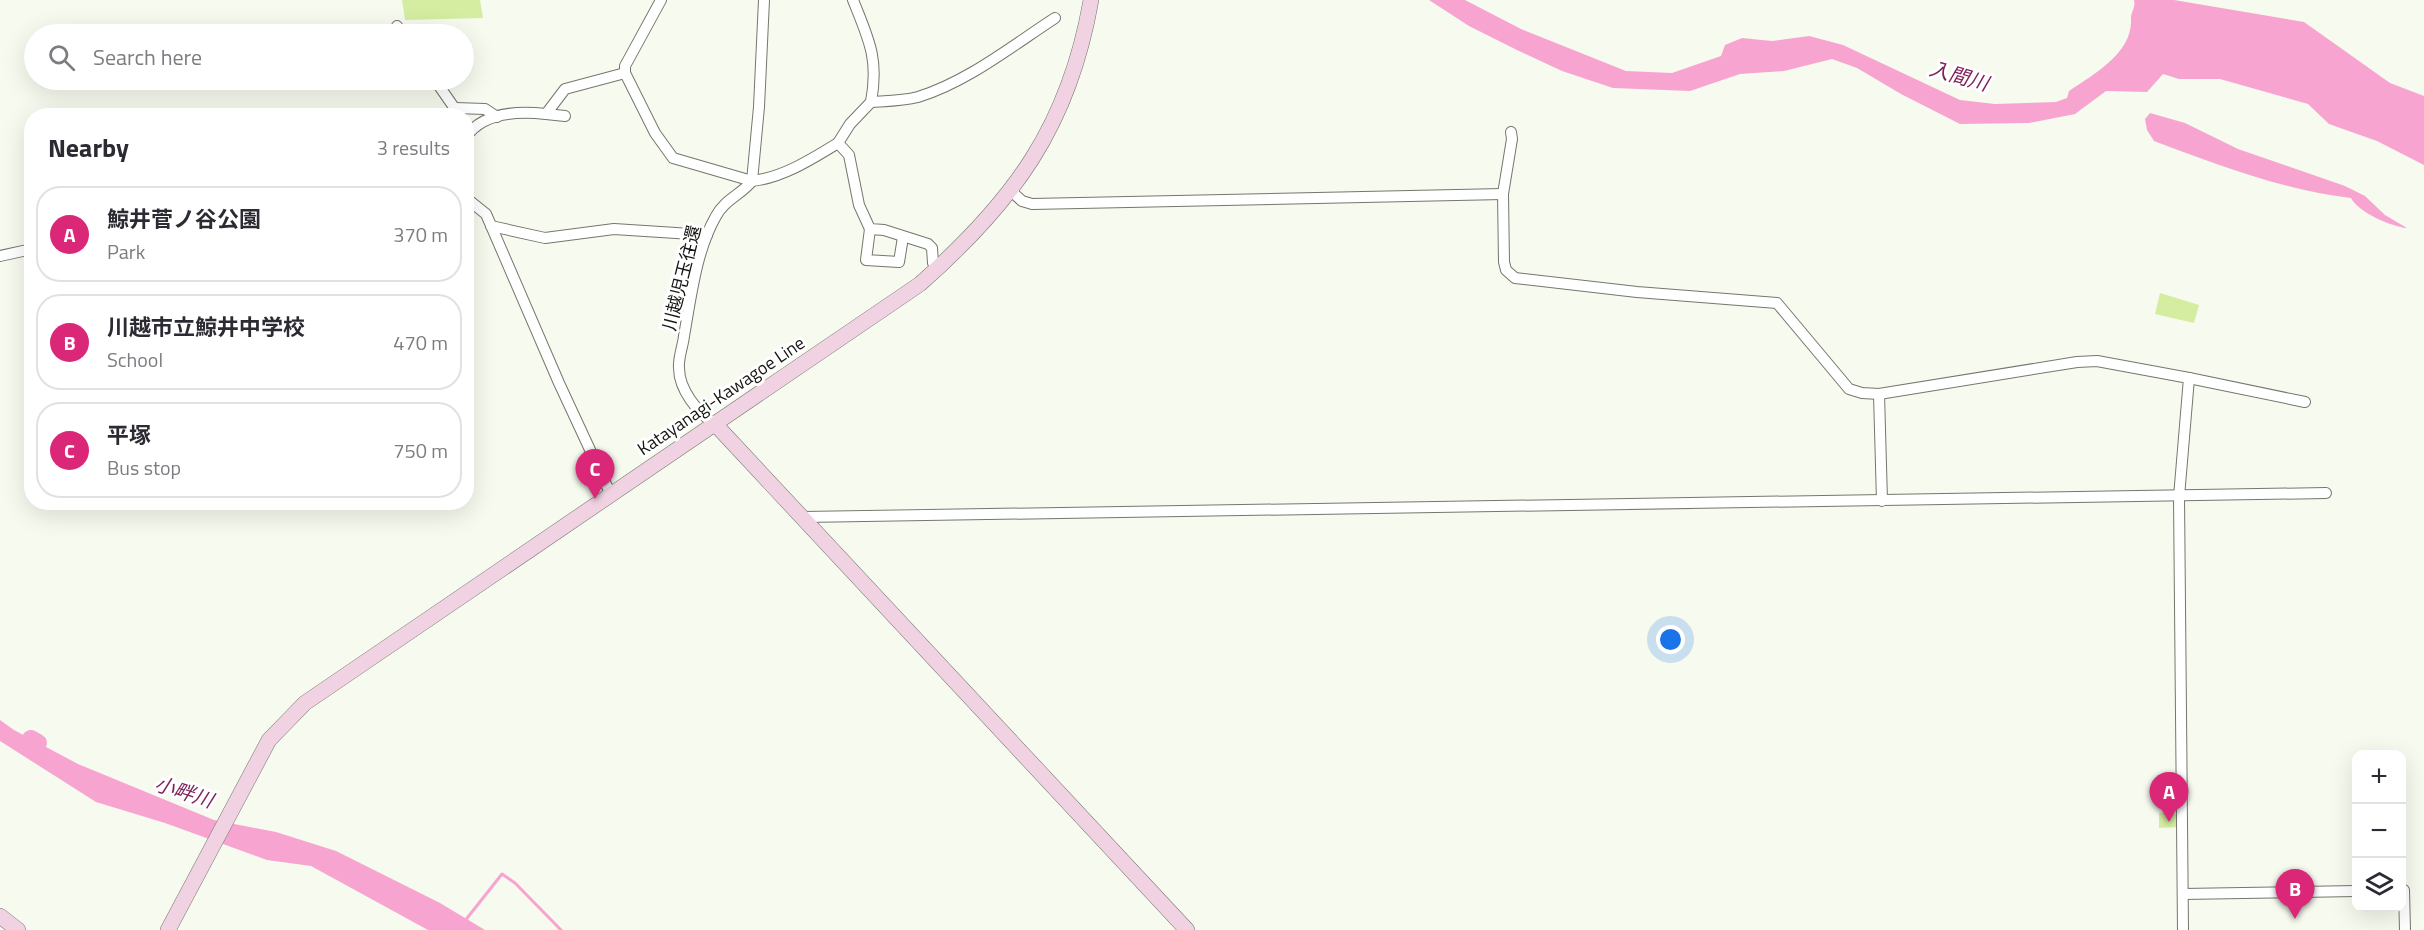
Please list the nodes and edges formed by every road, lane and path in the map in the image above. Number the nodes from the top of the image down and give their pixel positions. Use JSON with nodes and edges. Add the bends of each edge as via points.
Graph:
{"nodes":[{"id":1,"x":661,"y":0,"type":"edge"},
{"id":2,"x":764,"y":0,"type":"edge"},
{"id":3,"x":854,"y":0,"type":"edge"},
{"id":4,"x":1091,"y":0,"type":"edge"},
{"id":5,"x":1055,"y":18,"type":"dead end"},
{"id":6,"x":625,"y":73,"type":"junction"},
{"id":7,"x":442,"y":90,"type":"edge"},
{"id":8,"x":871,"y":102,"type":"junction"},
{"id":9,"x":455,"y":108,"type":"edge"},
{"id":10,"x":474,"y":110,"type":"edge"},
{"id":11,"x":546,"y":114,"type":"junction"},
{"id":12,"x":565,"y":116,"type":"dead end"},
{"id":13,"x":496,"y":117,"type":"junction"},
{"id":14,"x":474,"y":127,"type":"edge"},
{"id":15,"x":1511,"y":132,"type":"dead end"},
{"id":16,"x":838,"y":143,"type":"junction"},
{"id":17,"x":752,"y":181,"type":"junction"},
{"id":18,"x":1011,"y":191,"type":"junction"},
{"id":19,"x":1503,"y":194,"type":"junction"},
{"id":20,"x":474,"y":204,"type":"edge"},
{"id":21,"x":491,"y":226,"type":"junction"},
{"id":22,"x":870,"y":228,"type":"junction"},
{"id":23,"x":707,"y":235,"type":"junction"},
{"id":24,"x":903,"y":237,"type":"junction"},
{"id":25,"x":24,"y":251,"type":"edge"},
{"id":26,"x":0,"y":256,"type":"edge"},
{"id":27,"x":937,"y":269,"type":"junction"},
{"id":28,"x":2190,"y":378,"type":"junction"},
{"id":29,"x":1879,"y":394,"type":"junction"},
{"id":30,"x":2305,"y":402,"type":"dead end"},
{"id":31,"x":715,"y":424,"type":"junction"},
{"id":32,"x":2326,"y":493,"type":"dead end"},
{"id":33,"x":611,"y":495,"type":"junction"},
{"id":34,"x":2179,"y":497,"type":"junction"},
{"id":35,"x":1882,"y":501,"type":"junction"},
{"id":36,"x":803,"y":517,"type":"junction"},
{"id":37,"x":2352,"y":891,"type":"edge"},
{"id":38,"x":2183,"y":894,"type":"junction"},
{"id":39,"x":2404,"y":912,"type":"edge"},
{"id":40,"x":0,"y":916,"type":"edge"},
{"id":41,"x":18,"y":930,"type":"edge"},
{"id":42,"x":168,"y":930,"type":"edge"},
{"id":43,"x":1187,"y":930,"type":"edge"},
{"id":44,"x":2183,"y":930,"type":"edge"},
{"id":45,"x":2404,"y":930,"type":"edge"}],
"edges":[{"from":1,"to":6,"type":"street","via":[[629,57]]},
{"from":2,"to":17,"type":"street"},
{"from":3,"to":8,"type":"street","via":[[874,58]]},
{"from":4,"to":18,"type":"main road","name":"Katayanagi-Kawagoe Line","via":[[1076,64],[1054,121]]},
{"from":5,"to":8,"type":"street","via":[[932,92]]},
{"from":6,"to":11,"type":"street","via":[[565,89]]},
{"from":6,"to":17,"type":"street","via":[[655,133],[673,158]]},
{"from":7,"to":9,"type":"street"},
{"from":8,"to":16,"type":"street"},
{"from":10,"to":13,"type":"street","via":[[485,109]]},
{"from":11,"to":12,"type":"street"},
{"from":11,"to":13,"type":"street","via":[[518,112]]},
{"from":13,"to":14,"type":"street"},
{"from":15,"to":19,"type":"street"},
{"from":16,"to":17,"type":"street","via":[[774,177]]},
{"from":16,"to":22,"type":"street","via":[[849,155],[859,205]]},
{"from":17,"to":23,"type":"street","name":"川越児玉往還","via":[[725,202]]},
{"from":18,"to":19,"type":"street","via":[[1032,204]]},
{"from":18,"to":27,"type":"main road","name":"Katayanagi-Kawagoe Line"},
{"from":19,"to":29,"type":"street","via":[[1504,262],[1515,278],[1777,303],[1849,389]]},
{"from":20,"to":21,"type":"street","via":[[486,214]]},
{"from":21,"to":23,"type":"street","via":[[545,238],[614,229]]},
{"from":21,"to":33,"type":"street"},
{"from":22,"to":24,"type":"street"},
{"from":22,"to":24,"type":"street","via":[[866,260],[899,262]]},
{"from":23,"to":31,"type":"street","name":"川越児玉往還","via":[[678,368],[686,392],[704,417]]},
{"from":24,"to":27,"type":"street","via":[[928,244]]},
{"from":25,"to":26,"type":"street"},
{"from":27,"to":31,"type":"main road","name":"Katayanagi-Kawagoe Line"},
{"from":28,"to":29,"type":"street","via":[[2097,361],[2077,362]]},
{"from":28,"to":30,"type":"street"},
{"from":28,"to":34,"type":"street"},
{"from":29,"to":35,"type":"street"},
{"from":31,"to":33,"type":"main road","name":"Katayanagi-Kawagoe Line"},
{"from":31,"to":36,"type":"main road"},
{"from":32,"to":34,"type":"street"},
{"from":33,"to":42,"type":"main road","name":"Katayanagi-Kawagoe Line","via":[[305,703],[269,740]]},
{"from":34,"to":35,"type":"street"},
{"from":34,"to":38,"type":"street"},
{"from":35,"to":36,"type":"street"},
{"from":36,"to":43,"type":"main road"},
{"from":37,"to":38,"type":"street"},
{"from":38,"to":44,"type":"street"},
{"from":39,"to":45,"type":"street"},
{"from":40,"to":41,"type":"main road"}]}
